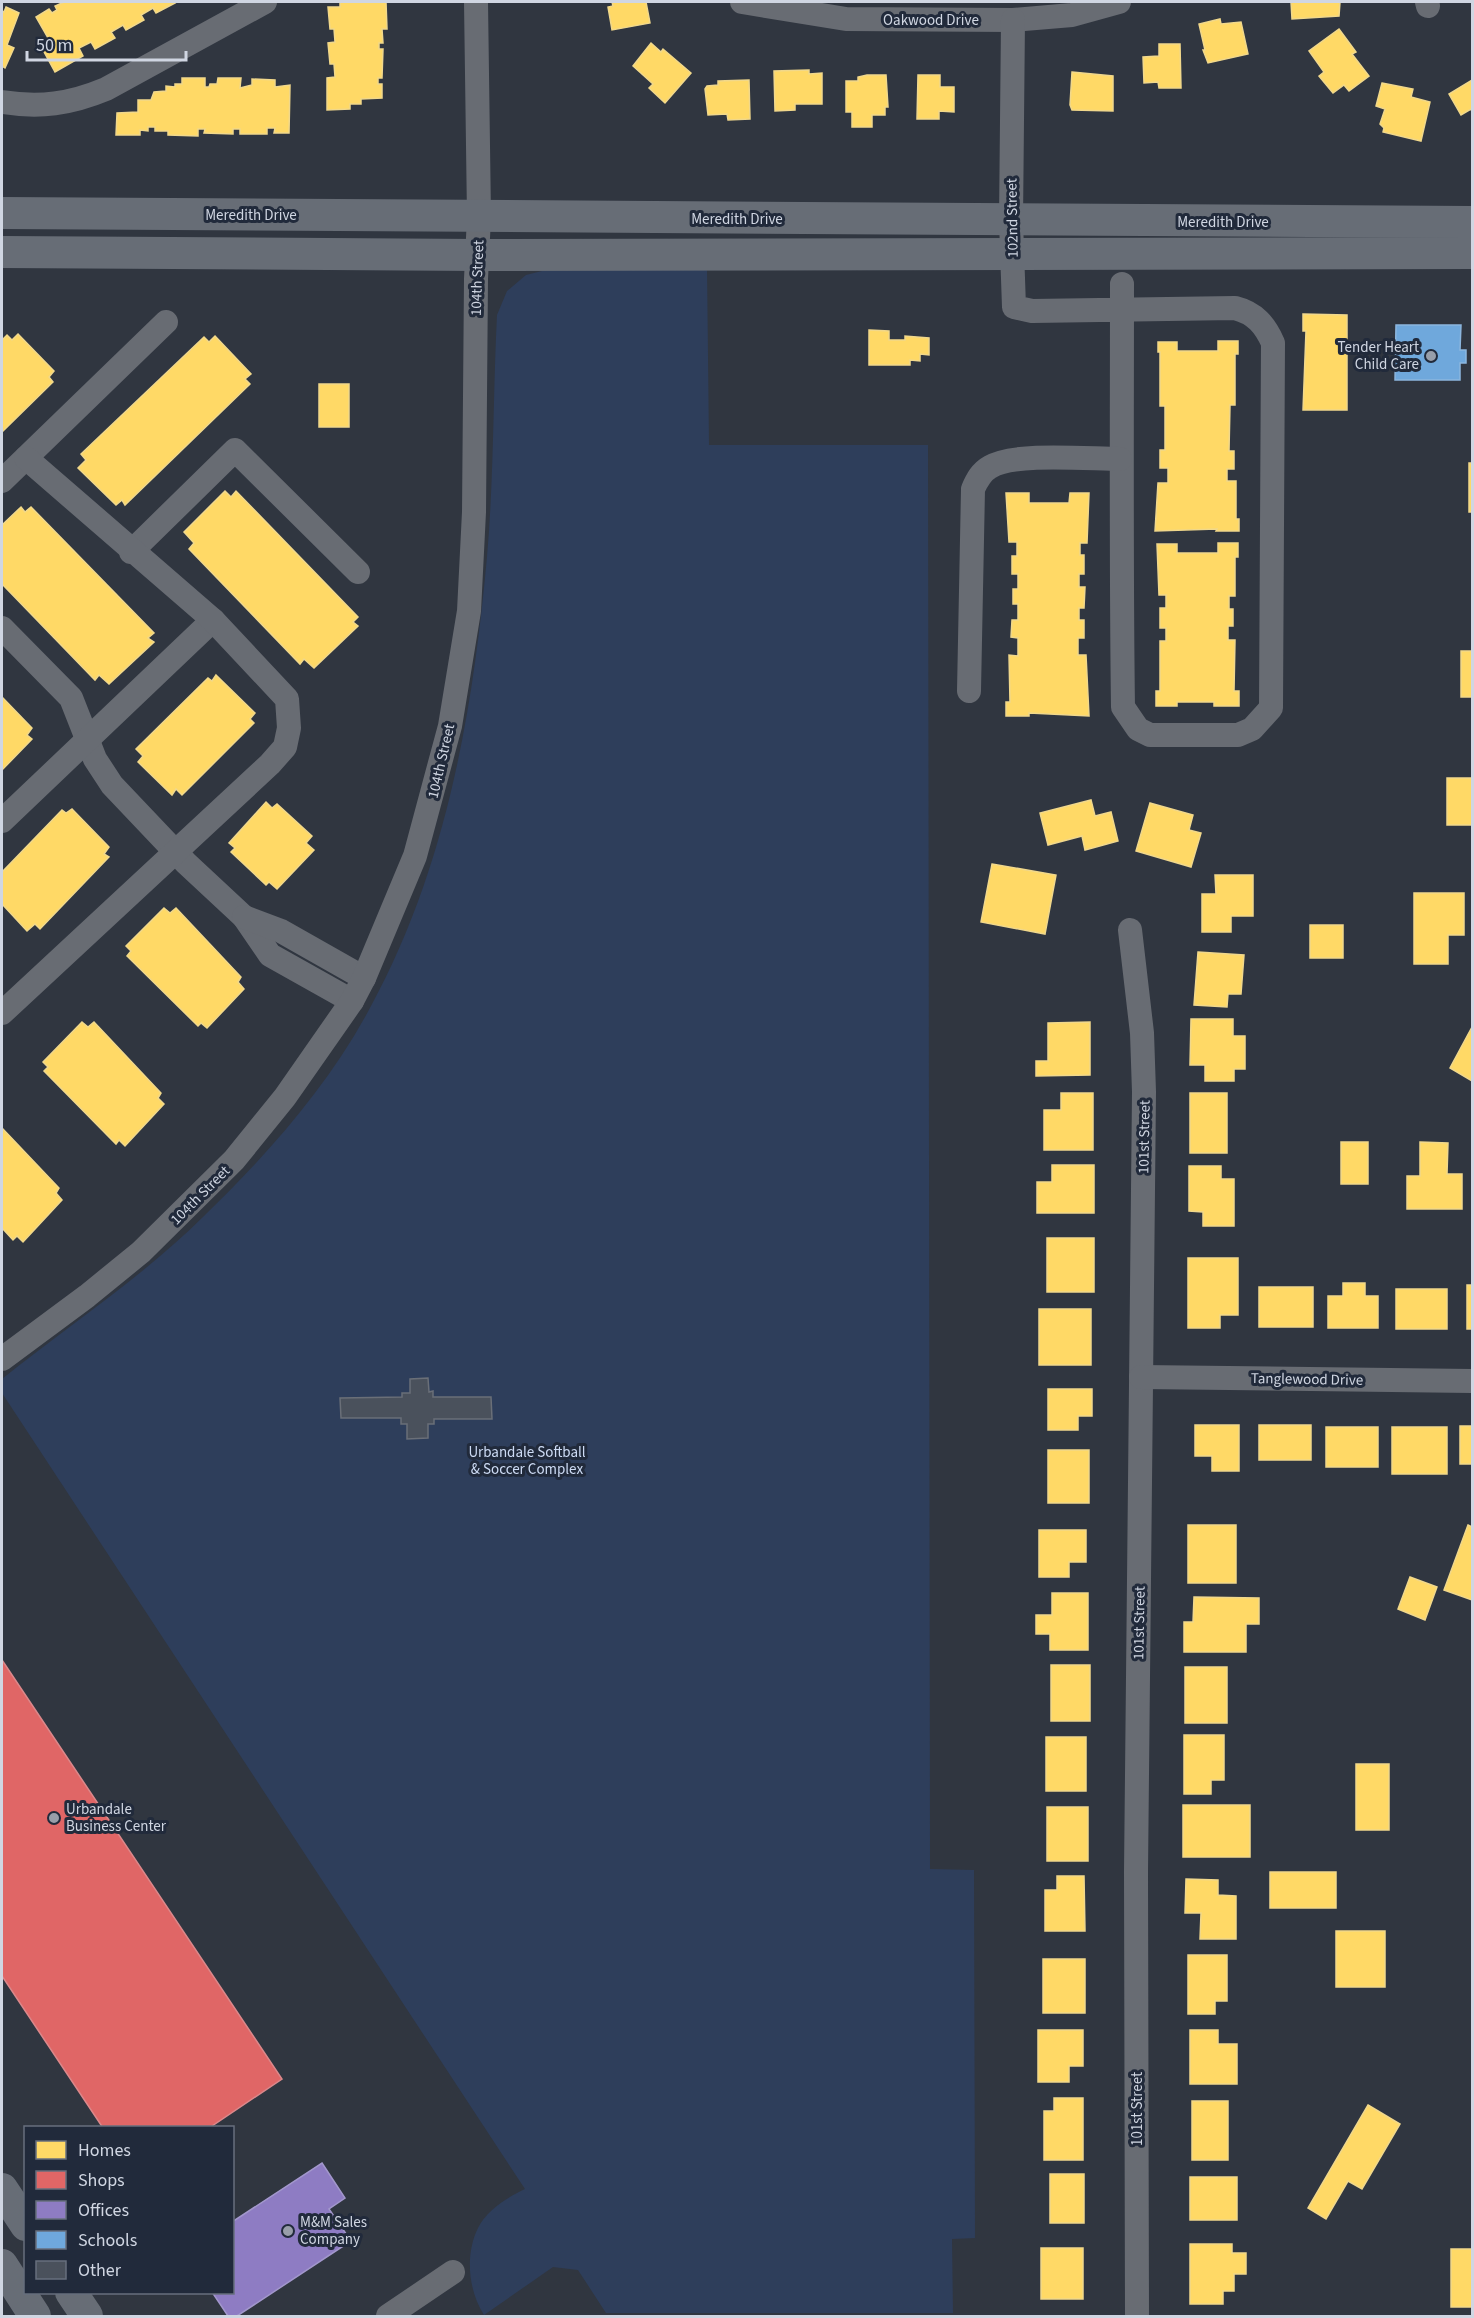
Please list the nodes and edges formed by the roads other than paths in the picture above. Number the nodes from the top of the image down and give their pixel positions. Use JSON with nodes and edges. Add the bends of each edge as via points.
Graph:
{"nodes":[{"id":1,"x":265,"y":2,"type":"edge"},
{"id":2,"x":476,"y":2,"type":"edge"},
{"id":3,"x":742,"y":2,"type":"edge"},
{"id":4,"x":1119,"y":2,"type":"edge"},
{"id":5,"x":1013,"y":20,"type":"junction"},
{"id":6,"x":2,"y":102,"type":"edge"},
{"id":7,"x":2,"y":213,"type":"edge"},
{"id":8,"x":479,"y":217,"type":"junction"},
{"id":9,"x":1011,"y":221,"type":"junction"},
{"id":10,"x":1473,"y":222,"type":"edge"},
{"id":11,"x":2,"y":252,"type":"edge"},
{"id":12,"x":1473,"y":253,"type":"edge"},
{"id":13,"x":1012,"y":254,"type":"junction"},
{"id":14,"x":478,"y":255,"type":"junction"},
{"id":15,"x":1122,"y":284,"type":"dead end"},
{"id":16,"x":1122,"y":309,"type":"junction"},
{"id":17,"x":166,"y":322,"type":"dead end"},
{"id":18,"x":26,"y":458,"type":"junction"},
{"id":19,"x":1120,"y":459,"type":"junction"},
{"id":20,"x":2,"y":481,"type":"edge"},
{"id":21,"x":132,"y":552,"type":"junction"},
{"id":22,"x":358,"y":572,"type":"dead end"},
{"id":23,"x":213,"y":620,"type":"junction"},
{"id":24,"x":2,"y":628,"type":"edge"},
{"id":25,"x":969,"y":691,"type":"dead end"},
{"id":26,"x":87,"y":738,"type":"junction"},
{"id":27,"x":2,"y":821,"type":"edge"},
{"id":28,"x":174,"y":851,"type":"junction"},
{"id":29,"x":244,"y":917,"type":"junction"},
{"id":30,"x":1130,"y":930,"type":"dead end"},
{"id":31,"x":364,"y":978,"type":"junction"},
{"id":32,"x":352,"y":1001,"type":"junction"},
{"id":33,"x":2,"y":1013,"type":"edge"},
{"id":34,"x":2,"y":1359,"type":"edge"},
{"id":35,"x":1141,"y":1377,"type":"junction"},
{"id":36,"x":1473,"y":1381,"type":"edge"},
{"id":37,"x":2,"y":2189,"type":"edge"},
{"id":38,"x":24,"y":2222,"type":"edge"},
{"id":39,"x":2,"y":2265,"type":"edge"},
{"id":40,"x":453,"y":2272,"type":"dead end"},
{"id":41,"x":71,"y":2294,"type":"edge"},
{"id":42,"x":35,"y":2316,"type":"edge"},
{"id":43,"x":87,"y":2316,"type":"edge"},
{"id":44,"x":388,"y":2316,"type":"edge"},
{"id":45,"x":1137,"y":2316,"type":"edge"}],
"edges":[{"from":1,"to":6,"type":"street","via":[[81,100],[53,106]]},
{"from":2,"to":8,"type":"street","name":"104th Street"},
{"from":3,"to":5,"type":"street","name":"Oakwood Drive","via":[[846,19]]},
{"from":4,"to":5,"type":"street","name":"Oakwood Drive","via":[[1071,15]]},
{"from":5,"to":9,"type":"street","name":"102nd Street"},
{"from":7,"to":8,"type":"main road","name":"Meredith Drive"},
{"from":8,"to":9,"type":"main road","name":"Meredith Drive"},
{"from":8,"to":14,"type":"street","name":"104th Street"},
{"from":9,"to":10,"type":"main road","name":"Meredith Drive"},
{"from":9,"to":13,"type":"street","name":"102nd Street"},
{"from":11,"to":14,"type":"main road","name":"Meredith Drive"},
{"from":12,"to":13,"type":"main road","name":"Meredith Drive"},
{"from":13,"to":14,"type":"main road","name":"Meredith Drive"},
{"from":13,"to":16,"type":"street","name":"102nd Street","via":[[1012,299],[1014,307],[1021,311]]},
{"from":14,"to":31,"type":"street","name":"104th Street","via":[[474,512],[463,654],[443,756],[415,856]]},
{"from":15,"to":16,"type":"street"},
{"from":16,"to":19,"type":"street"},
{"from":16,"to":19,"type":"street","via":[[1244,311],[1260,321],[1273,343],[1271,708],[1252,729],[1238,735],[1150,735],[1138,729],[1123,707]]},
{"from":17,"to":18,"type":"street"},
{"from":18,"to":20,"type":"street"},
{"from":18,"to":21,"type":"street"},
{"from":19,"to":25,"type":"street","via":[[1009,459],[987,468],[979,476],[973,489]]},
{"from":21,"to":22,"type":"street","via":[[235,450]]},
{"from":21,"to":23,"type":"street"},
{"from":23,"to":26,"type":"street"},
{"from":23,"to":28,"type":"street","via":[[287,699],[290,728],[285,747],[270,764]]},
{"from":24,"to":26,"type":"street","via":[[71,698]]},
{"from":26,"to":27,"type":"street"},
{"from":26,"to":28,"type":"street","via":[[112,785]]},
{"from":28,"to":29,"type":"street"},
{"from":28,"to":33,"type":"street"},
{"from":29,"to":31,"type":"street","via":[[281,931]]},
{"from":29,"to":32,"type":"street","via":[[270,955]]},
{"from":30,"to":35,"type":"street","name":"101st Street","via":[[1142,1033],[1144,1092]]},
{"from":31,"to":32,"type":"street","name":"104th Street"},
{"from":32,"to":34,"type":"street","name":"104th Street","via":[[285,1097],[234,1160],[185,1210],[87,1296]]},
{"from":35,"to":36,"type":"street","name":"Tanglewood Drive"},
{"from":35,"to":45,"type":"street","name":"101st Street"},
{"from":37,"to":38,"type":"main road"},
{"from":39,"to":42,"type":"main road"},
{"from":40,"to":44,"type":"street"},
{"from":41,"to":43,"type":"main road"}]}
